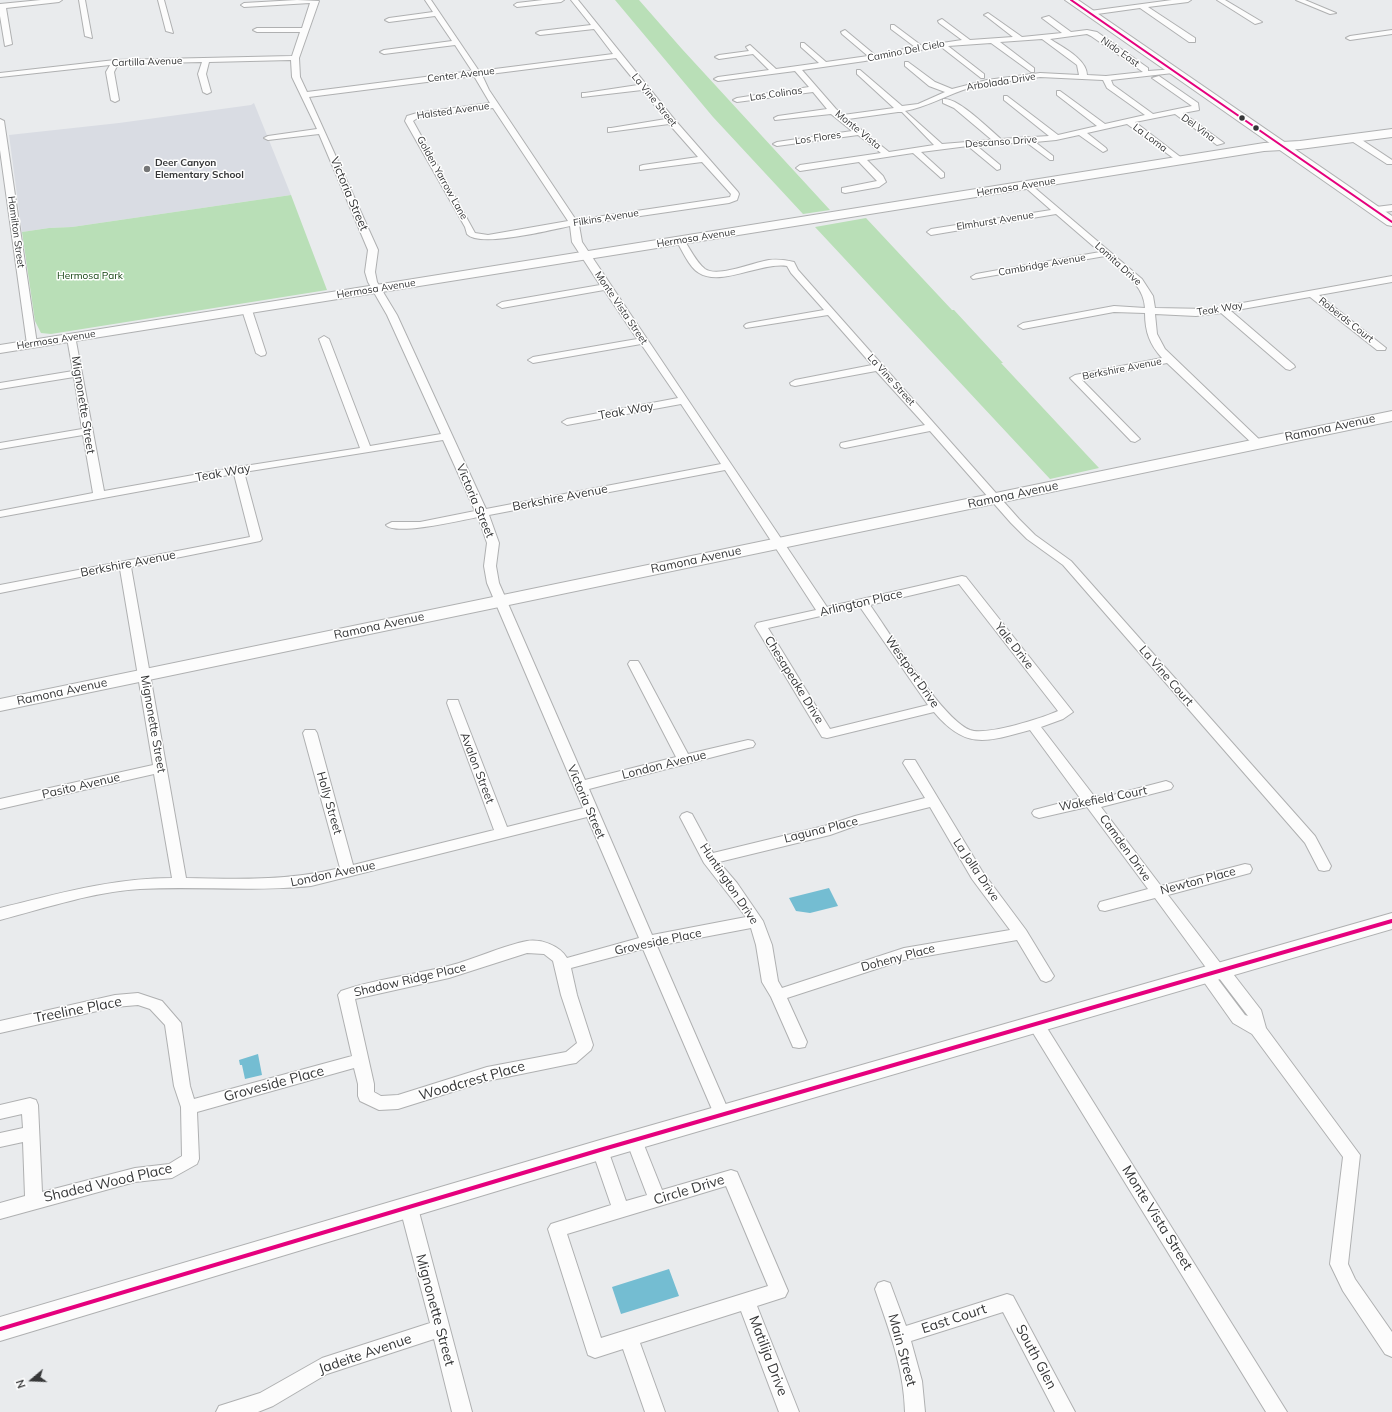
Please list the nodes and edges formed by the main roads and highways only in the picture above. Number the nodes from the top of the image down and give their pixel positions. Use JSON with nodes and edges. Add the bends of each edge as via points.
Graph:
{"nodes":[{"id":1,"x":1071,"y":0,"type":"edge"},
{"id":2,"x":1392,"y":222,"type":"edge"}],
"edges":[{"from":1,"to":2,"type":"main road","via":[[1169,71]]}]}
